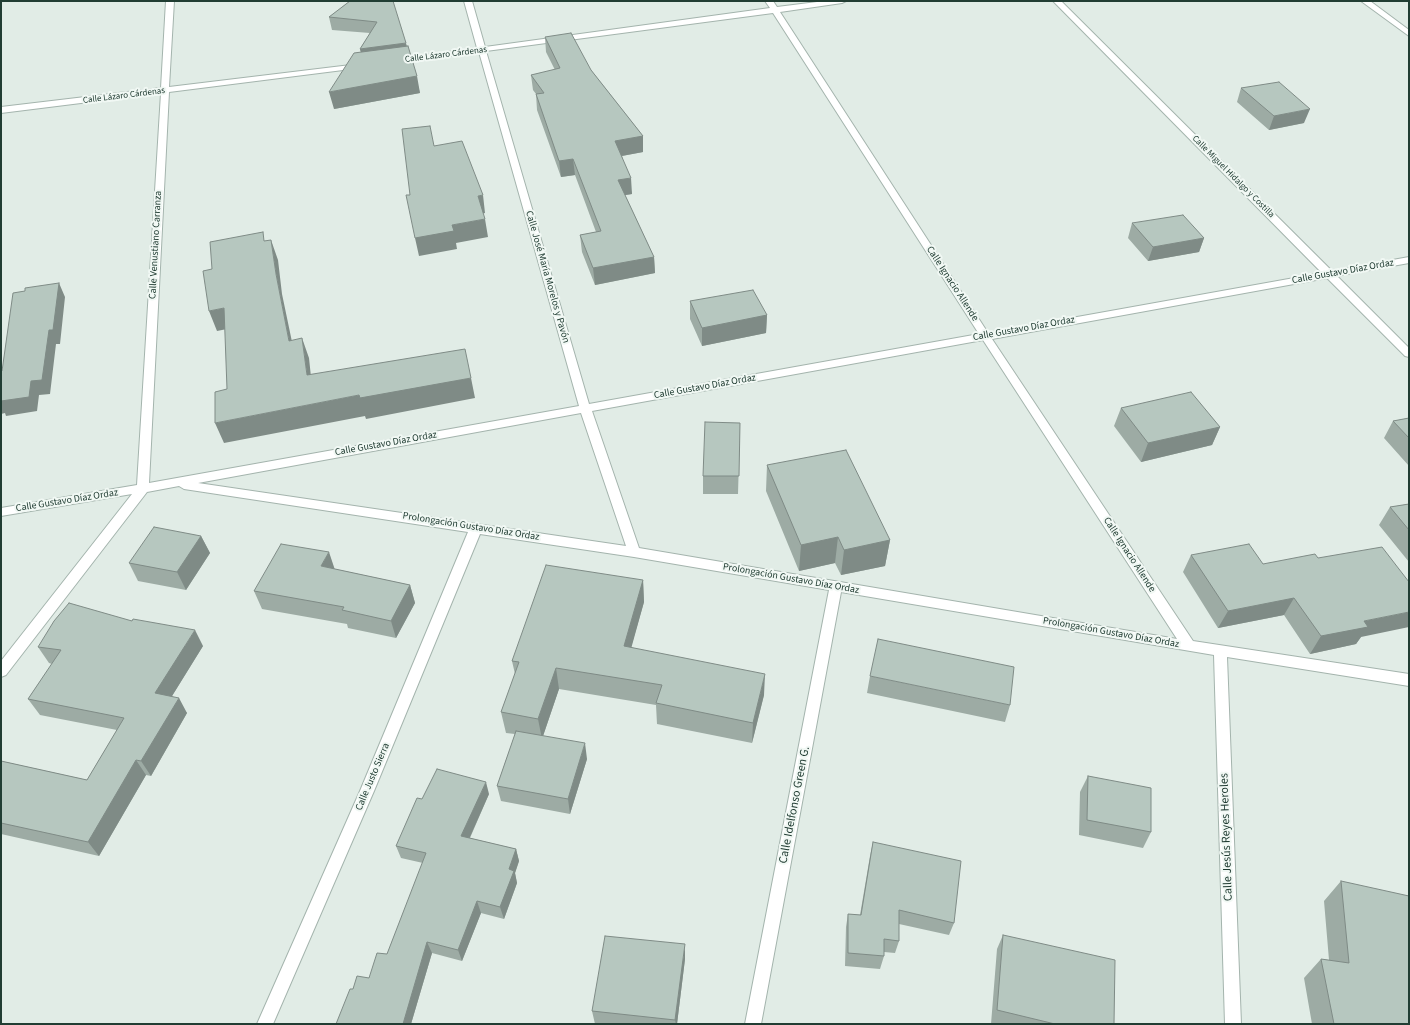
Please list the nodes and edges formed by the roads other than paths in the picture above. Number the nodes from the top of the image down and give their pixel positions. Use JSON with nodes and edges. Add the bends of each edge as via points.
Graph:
{"nodes":[{"id":1,"x":170,"y":1,"type":"edge"},
{"id":2,"x":468,"y":1,"type":"edge"},
{"id":3,"x":842,"y":1,"type":"edge"},
{"id":4,"x":1057,"y":1,"type":"edge"},
{"id":5,"x":1365,"y":1,"type":"edge"},
{"id":6,"x":772,"y":5,"type":"edge"},
{"id":7,"x":1409,"y":34,"type":"edge"},
{"id":8,"x":482,"y":50,"type":"junction"},
{"id":9,"x":387,"y":62,"type":"edge"},
{"id":10,"x":371,"y":64,"type":"edge"},
{"id":11,"x":165,"y":91,"type":"junction"},
{"id":12,"x":1,"y":110,"type":"edge"},
{"id":13,"x":1409,"y":260,"type":"edge"},
{"id":14,"x":1330,"y":274,"type":"junction"},
{"id":15,"x":985,"y":336,"type":"junction"},
{"id":16,"x":1409,"y":354,"type":"edge"},
{"id":17,"x":585,"y":408,"type":"junction"},
{"id":18,"x":173,"y":483,"type":"junction"},
{"id":19,"x":143,"y":488,"type":"junction"},
{"id":20,"x":1,"y":512,"type":"edge"},
{"id":21,"x":476,"y":528,"type":"junction"},
{"id":22,"x":634,"y":552,"type":"junction"},
{"id":23,"x":836,"y":586,"type":"junction"},
{"id":24,"x":1189,"y":646,"type":"junction"},
{"id":25,"x":1220,"y":650,"type":"junction"},
{"id":26,"x":1,"y":671,"type":"edge"},
{"id":27,"x":1409,"y":680,"type":"edge"},
{"id":28,"x":265,"y":1024,"type":"edge"},
{"id":29,"x":753,"y":1024,"type":"edge"},
{"id":30,"x":1233,"y":1024,"type":"edge"}],
"edges":[{"from":1,"to":11,"type":"street","name":"Calle Venustiano Carranza"},
{"from":2,"to":8,"type":"street","name":"Calle José María Morelos y Pavón"},
{"from":3,"to":6,"type":"street","name":"Calle Lázaro Cárdenas"},
{"from":4,"to":14,"type":"street","name":"Calle Miguel Hidalgo y Costilla"},
{"from":5,"to":7,"type":"street"},
{"from":6,"to":8,"type":"street","name":"Calle Lázaro Cárdenas"},
{"from":6,"to":15,"type":"street","name":"Calle Ignacio Allende"},
{"from":8,"to":9,"type":"street","name":"Calle Lázaro Cárdenas"},
{"from":8,"to":17,"type":"street","name":"Calle José María Morelos y Pavón"},
{"from":10,"to":11,"type":"street","name":"Calle Lázaro Cárdenas"},
{"from":11,"to":12,"type":"street","name":"Calle Lázaro Cárdenas"},
{"from":11,"to":19,"type":"street","name":"Calle Venustiano Carranza"},
{"from":13,"to":14,"type":"street","name":"Calle Gustavo Díaz Ordaz"},
{"from":14,"to":15,"type":"street","name":"Calle Gustavo Díaz Ordaz"},
{"from":14,"to":16,"type":"street","name":"Calle Miguel Hidalgo y Costilla"},
{"from":15,"to":17,"type":"street","name":"Calle Gustavo Díaz Ordaz"},
{"from":15,"to":24,"type":"street","name":"Calle Ignacio Allende"},
{"from":17,"to":18,"type":"street","name":"Calle Gustavo Díaz Ordaz"},
{"from":17,"to":22,"type":"street","name":"Calle José María Morelos y Pavón"},
{"from":18,"to":19,"type":"street","name":"Calle Gustavo Díaz Ordaz"},
{"from":18,"to":21,"type":"street","name":"Prolongación Gustavo Díaz Ordaz"},
{"from":19,"to":20,"type":"street","name":"Calle Gustavo Díaz Ordaz"},
{"from":19,"to":26,"type":"street"},
{"from":21,"to":22,"type":"street","name":"Prolongación Gustavo Díaz Ordaz"},
{"from":21,"to":28,"type":"street","name":"Calle Justo Sierra","via":[[368,791]]},
{"from":22,"to":23,"type":"street","name":"Prolongación Gustavo Díaz Ordaz"},
{"from":23,"to":24,"type":"street","name":"Prolongación Gustavo Díaz Ordaz"},
{"from":23,"to":29,"type":"street","name":"Calle Idelfonso Green G."},
{"from":24,"to":25,"type":"street","name":"Prolongación Gustavo Díaz Ordaz"},
{"from":25,"to":27,"type":"street","name":"Prolongación Gustavo Díaz Ordaz"},
{"from":25,"to":30,"type":"street","name":"Calle Jesús Reyes Heroles"}]}
